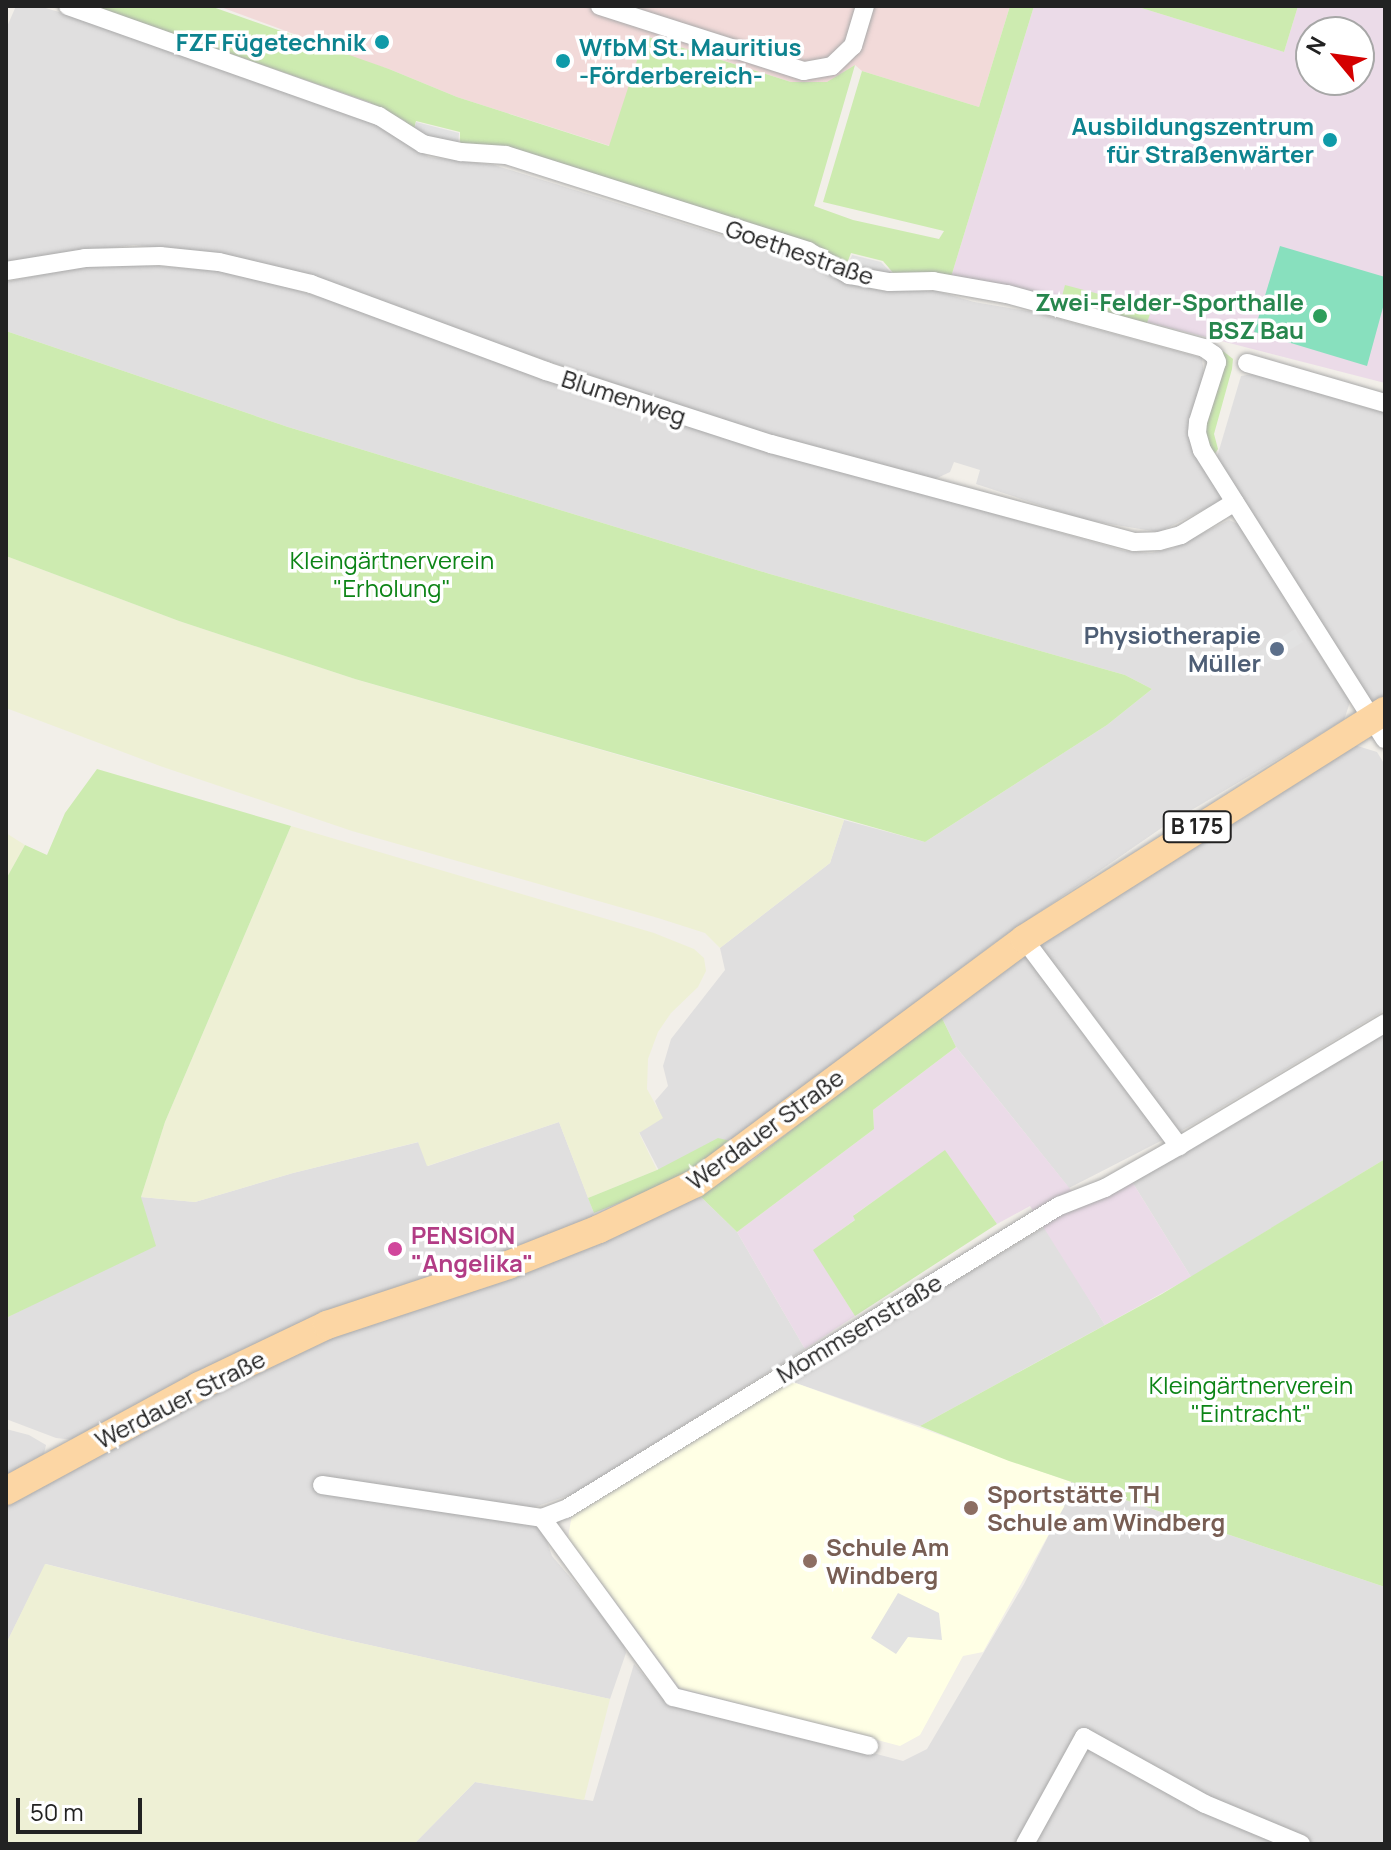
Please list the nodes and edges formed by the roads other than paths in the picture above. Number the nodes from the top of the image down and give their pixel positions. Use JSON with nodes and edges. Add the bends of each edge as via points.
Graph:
{"nodes":[{"id":1,"x":68,"y":6,"type":"edge"},
{"id":2,"x":600,"y":6,"type":"edge"},
{"id":3,"x":865,"y":6,"type":"edge"},
{"id":4,"x":6,"y":271,"type":"edge"},
{"id":5,"x":1247,"y":363,"type":"dead end"},
{"id":6,"x":1385,"y":403,"type":"edge"},
{"id":7,"x":1235,"y":502,"type":"junction"},
{"id":8,"x":1381,"y":723,"type":"edge"},
{"id":9,"x":1024,"y":939,"type":"junction"},
{"id":10,"x":1385,"y":1023,"type":"edge"},
{"id":11,"x":1179,"y":1146,"type":"junction"},
{"id":12,"x":322,"y":1485,"type":"dead end"},
{"id":13,"x":6,"y":1491,"type":"edge"},
{"id":14,"x":542,"y":1518,"type":"junction"},
{"id":15,"x":869,"y":1746,"type":"dead end"},
{"id":16,"x":1025,"y":1844,"type":"edge"},
{"id":17,"x":1301,"y":1844,"type":"edge"}],
"edges":[{"from":1,"to":7,"type":"street","name":"Goethestraße","via":[[379,116],[423,144],[506,155],[808,251],[849,275],[889,282],[933,281],[1007,294],[1204,348],[1214,355],[1217,371],[1197,433]]},
{"from":2,"to":3,"type":"street","via":[[804,71],[832,66],[853,46]]},
{"from":4,"to":7,"type":"street","name":"Blumenweg","via":[[85,258],[160,256],[250,269],[311,284],[546,371],[756,439],[1134,542],[1181,535]]},
{"from":5,"to":6,"type":"street"},
{"from":7,"to":8,"type":"street","name":"Goethestraße"},
{"from":8,"to":9,"type":"main road","name":"Werdauer Straße","number":"B 175"},
{"from":9,"to":11,"type":"street"},
{"from":9,"to":13,"type":"main road","name":"Werdauer Straße","number":"B 175","via":[[696,1183],[508,1265],[327,1325],[199,1386]]},
{"from":10,"to":11,"type":"street","name":"Mommsenstraße"},
{"from":11,"to":14,"type":"street","name":"Mommsenstraße","via":[[1105,1188],[1059,1206],[566,1509]]},
{"from":12,"to":14,"type":"street"},
{"from":14,"to":15,"type":"street","via":[[673,1697]]},
{"from":16,"to":17,"type":"street","via":[[1084,1737],[1205,1804]]}]}
